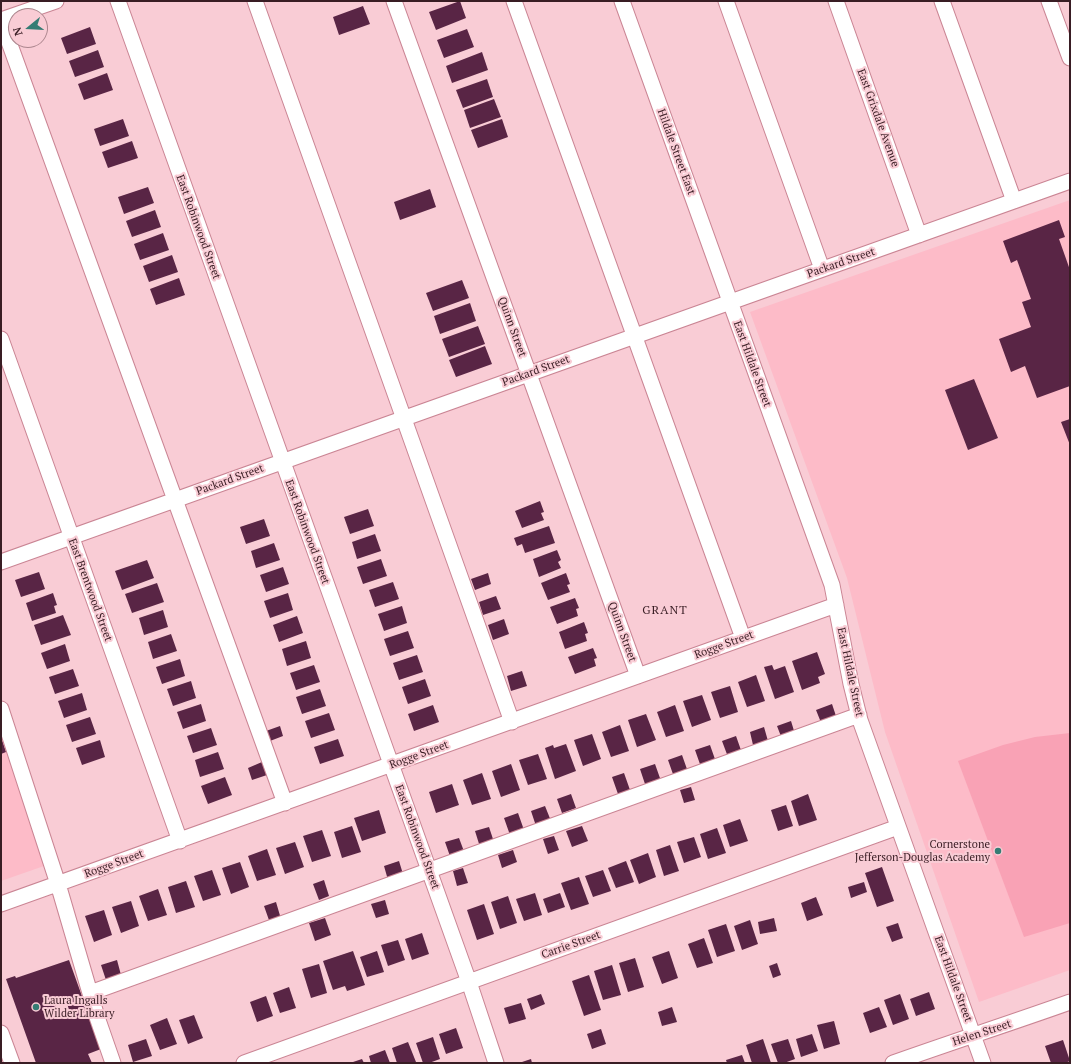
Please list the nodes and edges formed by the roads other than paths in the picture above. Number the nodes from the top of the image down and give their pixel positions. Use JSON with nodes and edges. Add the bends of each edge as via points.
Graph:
{"nodes":[{"id":1,"x":56,"y":1,"type":"edge"},
{"id":2,"x":118,"y":1,"type":"edge"},
{"id":3,"x":255,"y":1,"type":"edge"},
{"id":4,"x":394,"y":1,"type":"edge"},
{"id":5,"x":514,"y":1,"type":"edge"},
{"id":6,"x":622,"y":1,"type":"edge"},
{"id":7,"x":726,"y":1,"type":"edge"},
{"id":8,"x":836,"y":1,"type":"edge"},
{"id":9,"x":942,"y":1,"type":"edge"},
{"id":10,"x":1049,"y":1,"type":"edge"},
{"id":11,"x":1,"y":20,"type":"edge"},
{"id":12,"x":1070,"y":58,"type":"edge"},
{"id":13,"x":1070,"y":181,"type":"edge"},
{"id":14,"x":1014,"y":201,"type":"junction"},
{"id":15,"x":919,"y":235,"type":"junction"},
{"id":16,"x":822,"y":269,"type":"junction"},
{"id":17,"x":730,"y":302,"type":"junction"},
{"id":18,"x":634,"y":336,"type":"junction"},
{"id":19,"x":1,"y":340,"type":"edge"},
{"id":20,"x":529,"y":374,"type":"junction"},
{"id":21,"x":403,"y":418,"type":"junction"},
{"id":22,"x":282,"y":461,"type":"junction"},
{"id":23,"x":175,"y":500,"type":"junction"},
{"id":24,"x":71,"y":537,"type":"junction"},
{"id":25,"x":1,"y":562,"type":"edge"},
{"id":26,"x":836,"y":605,"type":"junction"},
{"id":27,"x":743,"y":638,"type":"junction"},
{"id":28,"x":638,"y":676,"type":"junction"},
{"id":29,"x":1,"y":709,"type":"edge"},
{"id":30,"x":859,"y":715,"type":"junction"},
{"id":31,"x":512,"y":722,"type":"junction"},
{"id":32,"x":391,"y":765,"type":"junction"},
{"id":33,"x":285,"y":803,"type":"junction"},
{"id":34,"x":898,"y":827,"type":"junction"},
{"id":35,"x":180,"y":841,"type":"junction"},
{"id":36,"x":429,"y":870,"type":"junction"},
{"id":37,"x":58,"y":884,"type":"junction"},
{"id":38,"x":1,"y":904,"type":"edge"},
{"id":39,"x":469,"y":982,"type":"junction"},
{"id":40,"x":90,"y":993,"type":"junction"},
{"id":41,"x":1070,"y":1002,"type":"edge"},
{"id":42,"x":1,"y":1033,"type":"edge"},
{"id":43,"x":974,"y":1036,"type":"junction"},
{"id":44,"x":12,"y":1063,"type":"edge"},
{"id":45,"x":112,"y":1063,"type":"edge"},
{"id":46,"x":244,"y":1063,"type":"edge"},
{"id":47,"x":496,"y":1063,"type":"edge"},
{"id":48,"x":893,"y":1063,"type":"edge"},
{"id":49,"x":984,"y":1063,"type":"edge"}],
"edges":[{"from":1,"to":11,"type":"street"},
{"from":2,"to":22,"type":"street","name":"East Robinwood Street"},
{"from":3,"to":21,"type":"street"},
{"from":4,"to":20,"type":"street","name":"Quinn Street"},
{"from":5,"to":18,"type":"street"},
{"from":6,"to":17,"type":"street","name":"Hildale Street East"},
{"from":7,"to":16,"type":"street"},
{"from":8,"to":15,"type":"street","name":"East Grixdale Avenue"},
{"from":9,"to":14,"type":"street"},
{"from":10,"to":12,"type":"street"},
{"from":11,"to":23,"type":"street"},
{"from":13,"to":14,"type":"street","name":"Packard Street"},
{"from":14,"to":15,"type":"street","name":"Packard Street"},
{"from":15,"to":16,"type":"street","name":"Packard Street"},
{"from":16,"to":17,"type":"street","name":"Packard Street"},
{"from":17,"to":18,"type":"street","name":"Packard Street"},
{"from":17,"to":26,"type":"street","name":"East Hildale Street","via":[[832,585]]},
{"from":18,"to":20,"type":"street","name":"Packard Street"},
{"from":18,"to":27,"type":"street"},
{"from":19,"to":24,"type":"street","name":"East Brentwood Street"},
{"from":20,"to":21,"type":"street","name":"Packard Street"},
{"from":20,"to":28,"type":"street","name":"Quinn Street"},
{"from":21,"to":22,"type":"street","name":"Packard Street"},
{"from":21,"to":31,"type":"street"},
{"from":22,"to":23,"type":"street","name":"Packard Street"},
{"from":22,"to":32,"type":"street","name":"East Robinwood Street"},
{"from":23,"to":24,"type":"street","name":"Packard Street"},
{"from":23,"to":33,"type":"street"},
{"from":24,"to":25,"type":"street","name":"Packard Street"},
{"from":24,"to":35,"type":"street","name":"East Brentwood Street"},
{"from":26,"to":27,"type":"street","name":"Rogge Street"},
{"from":26,"to":30,"type":"street","name":"East Hildale Street"},
{"from":27,"to":28,"type":"street","name":"Rogge Street"},
{"from":28,"to":31,"type":"street","name":"Rogge Street"},
{"from":29,"to":37,"type":"street"},
{"from":30,"to":34,"type":"street","name":"East Hildale Street"},
{"from":30,"to":36,"type":"street"},
{"from":31,"to":32,"type":"street","name":"Rogge Street"},
{"from":32,"to":33,"type":"street","name":"Rogge Street"},
{"from":32,"to":36,"type":"street","name":"East Robinwood Street"},
{"from":33,"to":35,"type":"street","name":"Rogge Street"},
{"from":34,"to":39,"type":"street","name":"Carrie Street"},
{"from":34,"to":43,"type":"street","name":"East Hildale Street"},
{"from":35,"to":37,"type":"street","name":"Rogge Street"},
{"from":36,"to":39,"type":"street","name":"East Robinwood Street"},
{"from":36,"to":40,"type":"street"},
{"from":37,"to":38,"type":"street","name":"Rogge Street"},
{"from":37,"to":40,"type":"street"},
{"from":39,"to":46,"type":"street","name":"Carrie Street"},
{"from":39,"to":47,"type":"street","name":"East Robinwood Street"},
{"from":40,"to":45,"type":"street"},
{"from":41,"to":43,"type":"street","name":"Helen Street"},
{"from":42,"to":44,"type":"street"},
{"from":43,"to":48,"type":"street","name":"Helen Street"},
{"from":43,"to":49,"type":"street","name":"East Hildale Street"}]}
